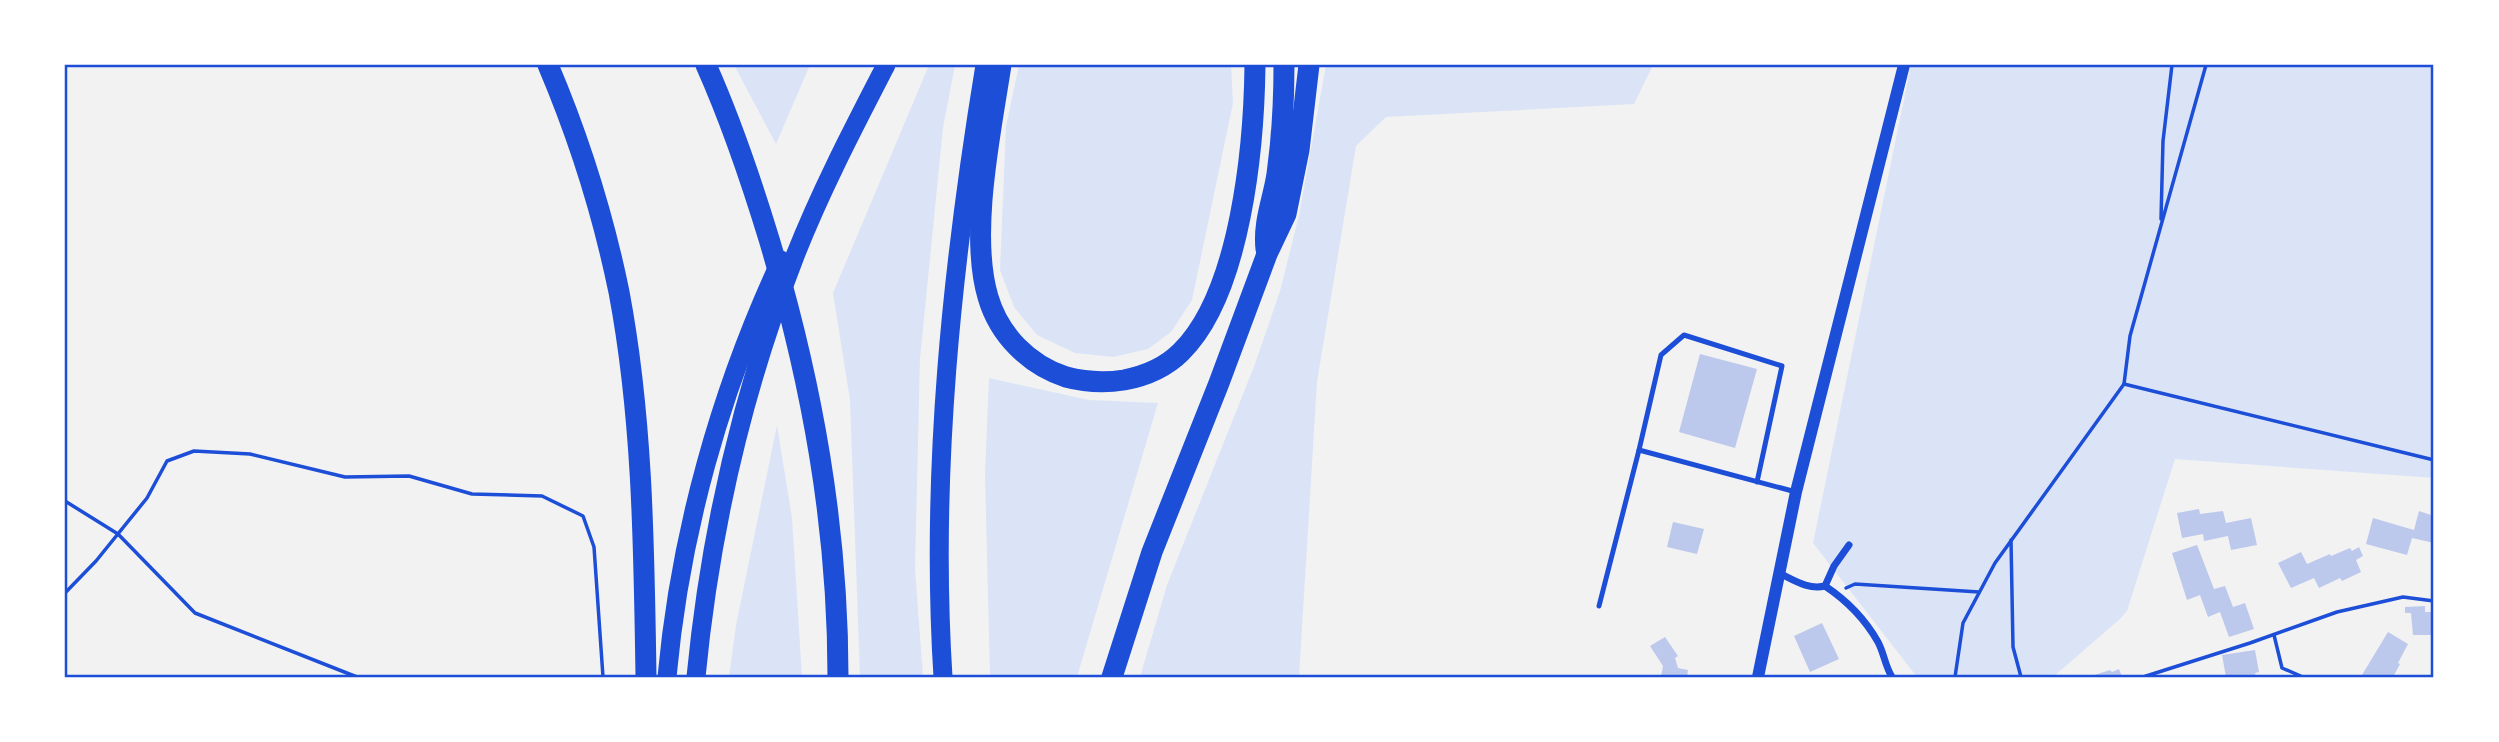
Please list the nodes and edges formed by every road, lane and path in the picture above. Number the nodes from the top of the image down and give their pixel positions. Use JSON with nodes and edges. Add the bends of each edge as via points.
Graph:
{"nodes":[{"id":1,"x":548,"y":65,"type":"edge"},
{"id":2,"x":706,"y":65,"type":"edge"},
{"id":3,"x":886,"y":65,"type":"edge"},
{"id":4,"x":985,"y":65,"type":"edge"},
{"id":5,"x":1001,"y":65,"type":"edge"},
{"id":6,"x":1255,"y":65,"type":"edge"},
{"id":7,"x":1284,"y":65,"type":"edge"},
{"id":8,"x":1309,"y":65,"type":"edge"},
{"id":9,"x":1904,"y":65,"type":"edge"},
{"id":10,"x":2172,"y":65,"type":"edge"},
{"id":11,"x":2206,"y":65,"type":"edge"},
{"id":12,"x":875,"y":87,"type":"junction"},
{"id":13,"x":2161,"y":226,"type":"junction"},
{"id":14,"x":1267,"y":254,"type":"junction"},
{"id":15,"x":2123,"y":384,"type":"junction"},
{"id":16,"x":1639,"y":450,"type":"junction"},
{"id":17,"x":2434,"y":460,"type":"edge"},
{"id":18,"x":1757,"y":482,"type":"junction"},
{"id":19,"x":1796,"y":492,"type":"junction"},
{"id":20,"x":65,"y":501,"type":"edge"},
{"id":21,"x":118,"y":534,"type":"junction"},
{"id":22,"x":2011,"y":540,"type":"junction"},
{"id":23,"x":1849,"y":545,"type":"dead end"},
{"id":24,"x":1779,"y":573,"type":"junction"},
{"id":25,"x":1825,"y":586,"type":"junction"},
{"id":26,"x":1979,"y":592,"type":"junction"},
{"id":27,"x":65,"y":593,"type":"edge"},
{"id":28,"x":1835,"y":593,"type":"junction"},
{"id":29,"x":2434,"y":601,"type":"edge"},
{"id":30,"x":1599,"y":606,"type":"dead end"},
{"id":31,"x":2274,"y":635,"type":"junction"},
{"id":32,"x":357,"y":677,"type":"edge"},
{"id":33,"x":603,"y":677,"type":"edge"},
{"id":34,"x":646,"y":677,"type":"edge"},
{"id":35,"x":667,"y":677,"type":"edge"},
{"id":36,"x":696,"y":677,"type":"edge"},
{"id":37,"x":838,"y":677,"type":"edge"},
{"id":38,"x":943,"y":677,"type":"edge"},
{"id":39,"x":1112,"y":677,"type":"edge"},
{"id":40,"x":1758,"y":677,"type":"edge"},
{"id":41,"x":1892,"y":677,"type":"edge"},
{"id":42,"x":1955,"y":677,"type":"edge"},
{"id":43,"x":2021,"y":677,"type":"edge"},
{"id":44,"x":2143,"y":677,"type":"edge"},
{"id":45,"x":2303,"y":677,"type":"edge"}],
"edges":[{"from":1,"to":34,"type":"highway","via":[[600,214],[625,328],[639,451]]},
{"from":2,"to":37,"type":"highway","via":[[750,182],[807,382],[830,525]]},
{"from":3,"to":12,"type":"highway"},
{"from":4,"to":38,"type":"highway","via":[[958,252],[945,406],[940,554]]},
{"from":5,"to":6,"type":"highway","via":[[982,200],[982,272],[988,298],[1008,336],[1037,364],[1072,378],[1104,382],[1136,378],[1168,363],[1200,330],[1214,303],[1245,193]]},
{"from":7,"to":14,"type":"highway","via":[[1277,176],[1264,231]]},
{"from":8,"to":14,"type":"highway","via":[[1286,214]]},
{"from":9,"to":19,"type":"street"},
{"from":10,"to":13,"type":"path","via":[[2163,141]]},
{"from":11,"to":13,"type":"path"},
{"from":12,"to":35,"type":"highway","via":[[800,219],[738,369],[694,509],[672,622]]},
{"from":12,"to":36,"type":"highway","via":[[812,216],[760,353],[719,512]]},
{"from":13,"to":15,"type":"path","via":[[2130,337]]},
{"from":14,"to":39,"type":"highway","via":[[1152,552]]},
{"from":15,"to":17,"type":"path"},
{"from":15,"to":22,"type":"path"},
{"from":16,"to":18,"type":"lane"},
{"from":16,"to":18,"type":"lane","via":[[1661,355],[1684,335],[1782,366]]},
{"from":16,"to":30,"type":"lane"},
{"from":18,"to":19,"type":"lane"},
{"from":19,"to":24,"type":"street"},
{"from":20,"to":21,"type":"path"},
{"from":21,"to":27,"type":"path"},
{"from":21,"to":32,"type":"path","via":[[195,613]]},
{"from":21,"to":33,"type":"path","via":[[147,498],[167,461],[194,451],[250,454],[345,477],[409,475],[472,494],[542,496],[583,516],[594,547]]},
{"from":22,"to":26,"type":"path"},
{"from":22,"to":43,"type":"path","via":[[2013,647]]},
{"from":23,"to":25,"type":"street"},
{"from":24,"to":25,"type":"street","via":[[1815,589]]},
{"from":24,"to":40,"type":"street"},
{"from":25,"to":28,"type":"street"},
{"from":26,"to":28,"type":"path","via":[[1855,584]]},
{"from":26,"to":42,"type":"path","via":[[1963,623]]},
{"from":28,"to":41,"type":"street","via":[[1867,626]]},
{"from":29,"to":31,"type":"path","via":[[2403,597],[2337,612]]},
{"from":31,"to":44,"type":"path"},
{"from":31,"to":45,"type":"path","via":[[2282,668]]}]}
